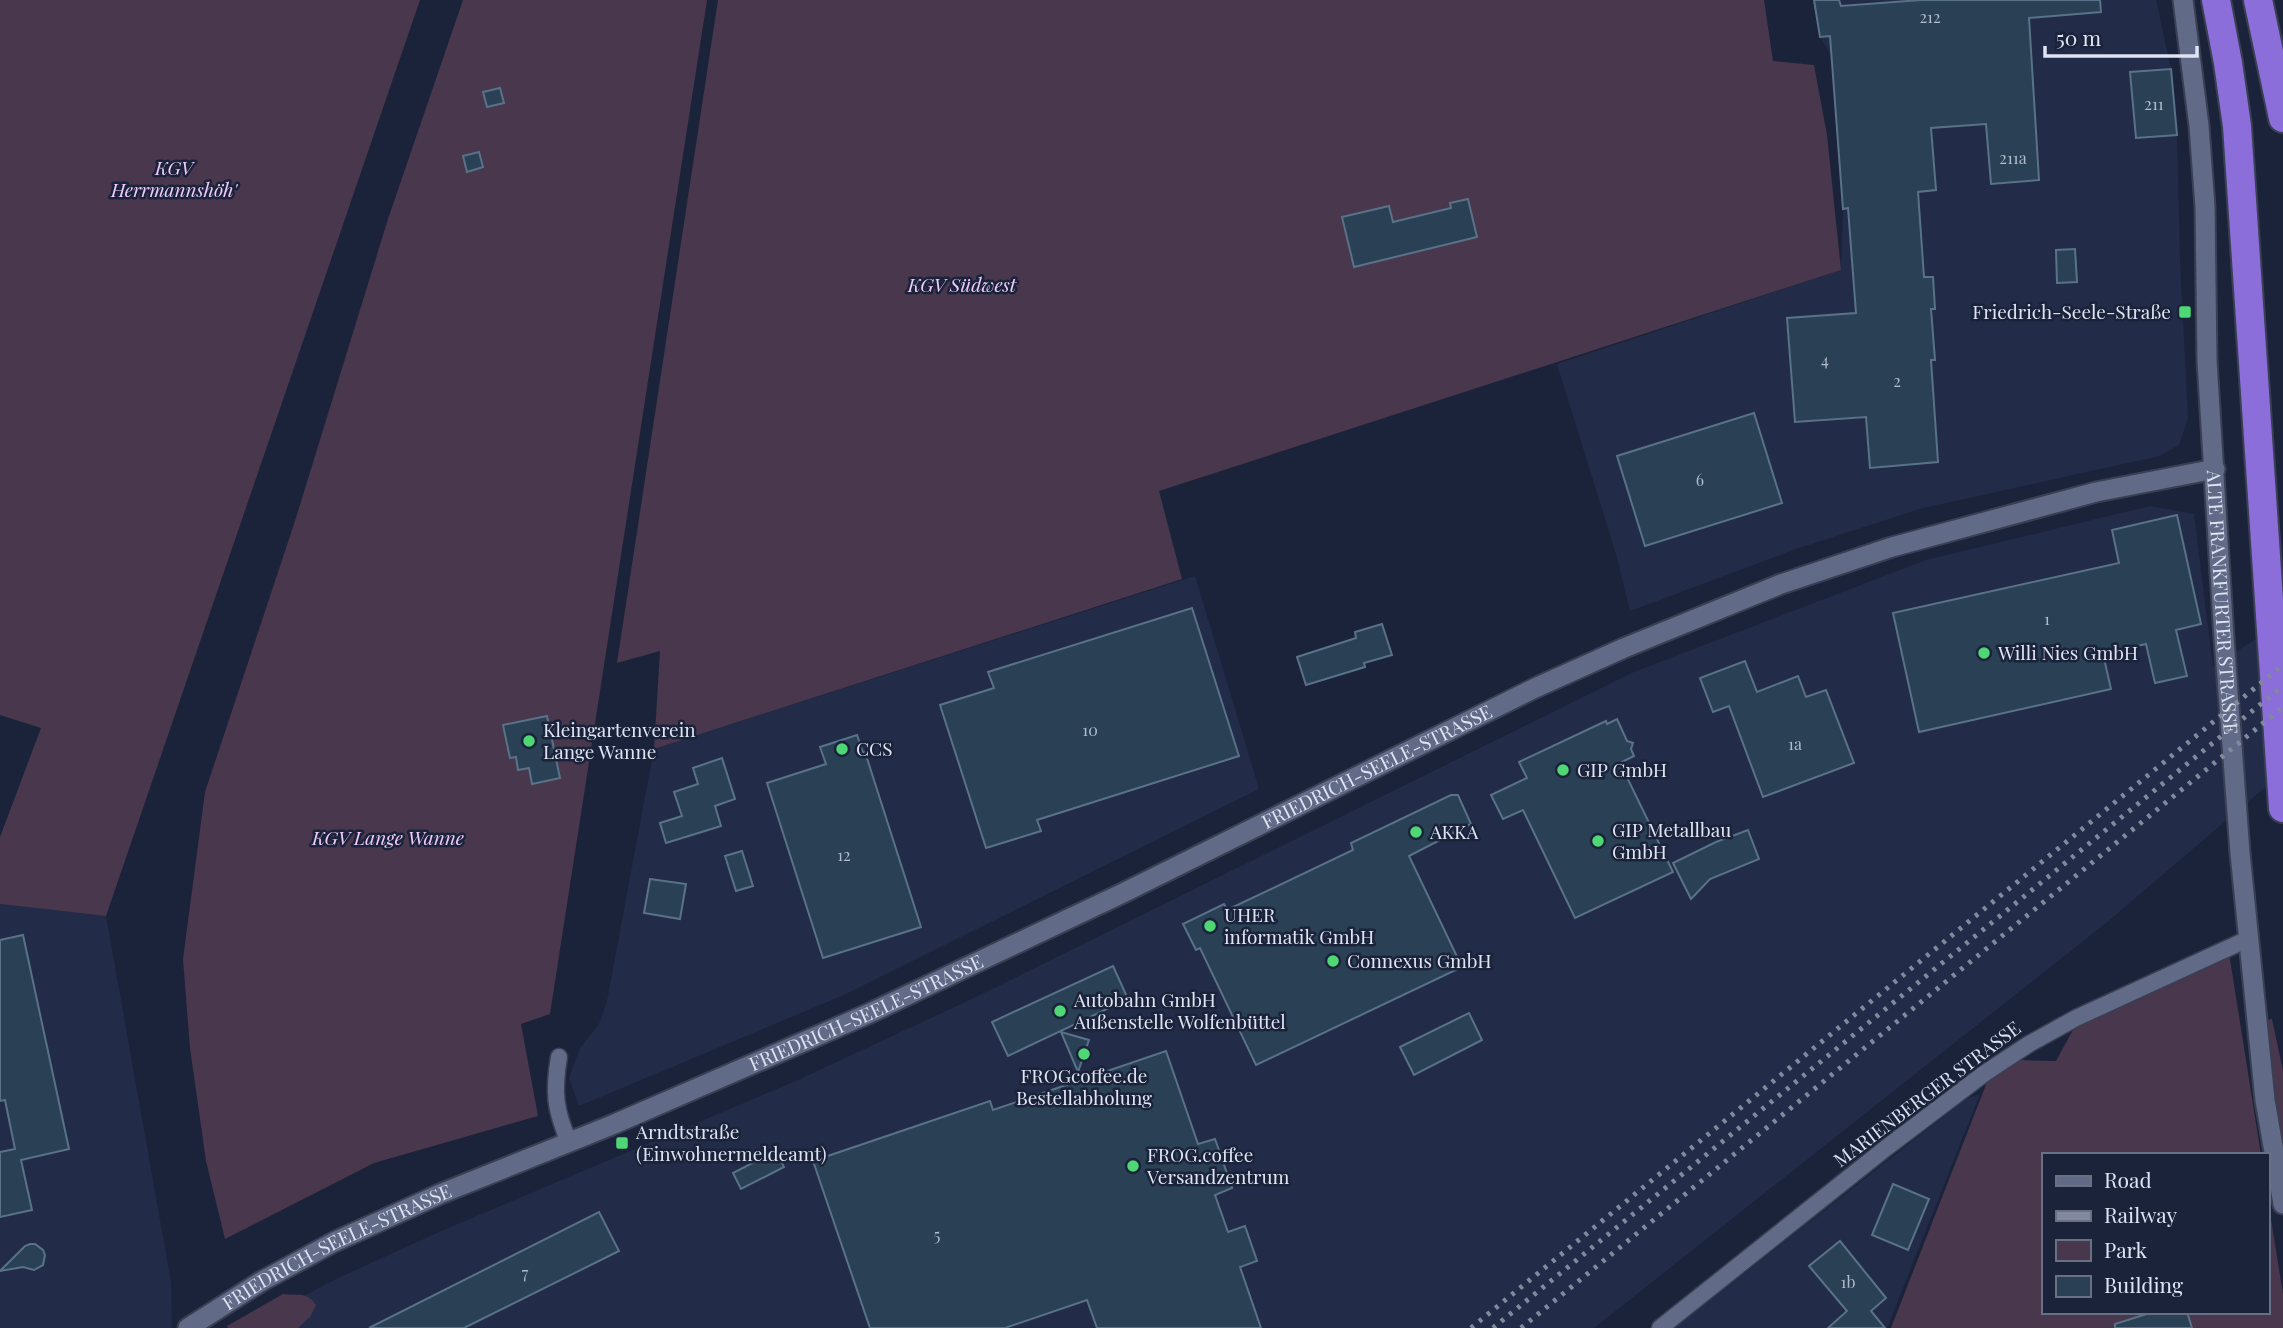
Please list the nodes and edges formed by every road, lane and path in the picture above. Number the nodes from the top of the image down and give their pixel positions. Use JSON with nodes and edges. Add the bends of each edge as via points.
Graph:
{"nodes":[{"id":1,"x":2183,"y":0,"type":"edge"},
{"id":2,"x":2216,"y":0,"type":"edge"},
{"id":3,"x":2259,"y":0,"type":"edge"},
{"id":4,"x":2283,"y":118,"type":"edge"},
{"id":5,"x":2215,"y":469,"type":"junction"},
{"id":6,"x":2283,"y":808,"type":"edge"},
{"id":7,"x":2248,"y":939,"type":"junction"},
{"id":8,"x":559,"y":1057,"type":"dead end"},
{"id":9,"x":569,"y":1142,"type":"junction"},
{"id":10,"x":2283,"y":1204,"type":"edge"},
{"id":11,"x":188,"y":1328,"type":"edge"},
{"id":12,"x":1660,"y":1328,"type":"edge"}],
"edges":[{"from":1,"to":5,"type":"street","name":"ALTE FRANKFURTER STRASSE","via":[[2204,194],[2207,361]]},
{"from":2,"to":6,"type":"highway","via":[[2240,165]]},
{"from":3,"to":4,"type":"highway"},
{"from":5,"to":7,"type":"street","name":"ALTE FRANKFURTER STRASSE"},
{"from":5,"to":9,"type":"street","name":"FRIEDRICH-SEELE-STRASSE","via":[[2096,492],[1944,531],[1836,564],[1724,606],[1535,688],[882,1007]]},
{"from":7,"to":10,"type":"street","name":"ALTE FRANKFURTER STRASSE","via":[[2264,1100]]},
{"from":7,"to":12,"type":"street","name":"MARIENBERGER STRASSE","via":[[2076,1018],[1985,1073]]},
{"from":8,"to":9,"type":"street","via":[[555,1106]]},
{"from":9,"to":11,"type":"street","name":"FRIEDRICH-SEELE-STRASSE","via":[[334,1242]]}]}
